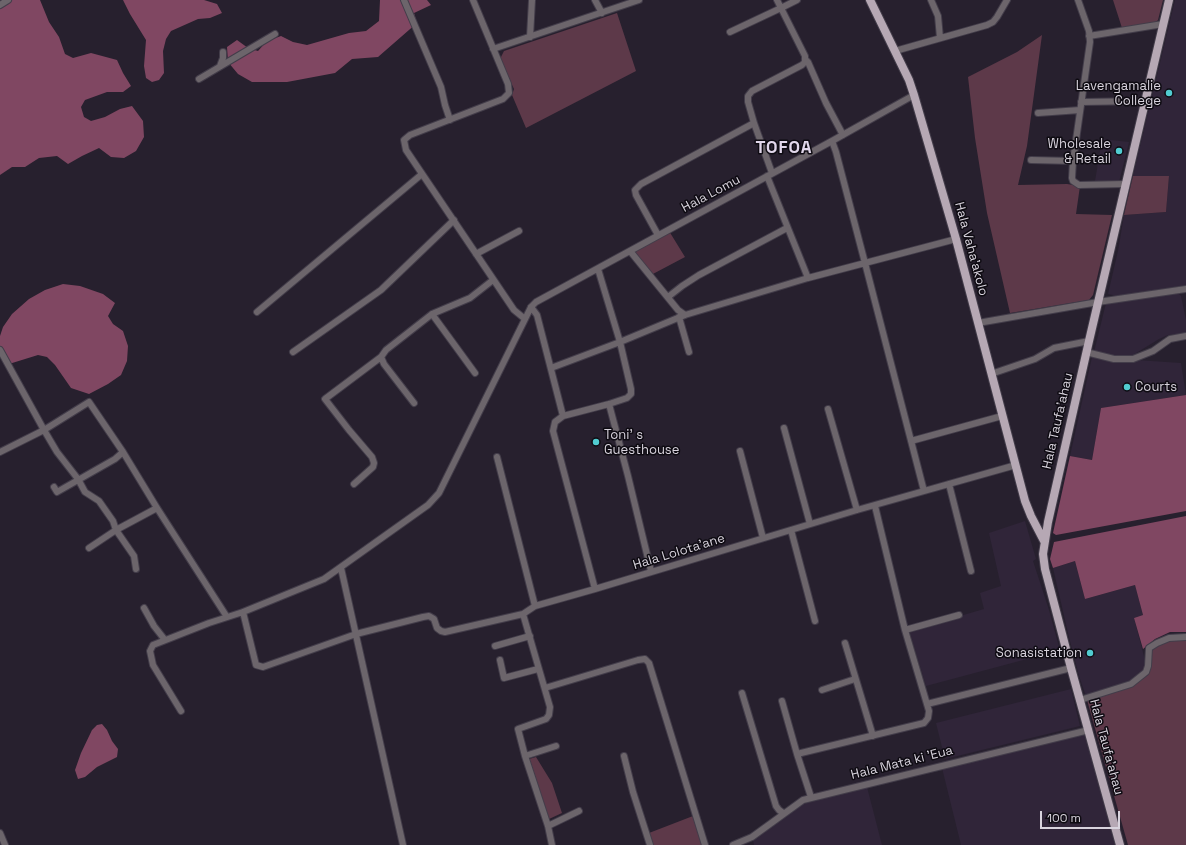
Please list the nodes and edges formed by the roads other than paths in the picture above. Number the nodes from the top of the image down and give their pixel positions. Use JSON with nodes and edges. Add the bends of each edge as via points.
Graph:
{"nodes":[{"id":1,"x":8,"y":0,"type":"edge"},
{"id":2,"x":404,"y":0,"type":"edge"},
{"id":3,"x":473,"y":0,"type":"edge"},
{"id":4,"x":532,"y":0,"type":"edge"},
{"id":5,"x":595,"y":0,"type":"edge"},
{"id":6,"x":639,"y":0,"type":"edge"},
{"id":7,"x":777,"y":0,"type":"edge"},
{"id":8,"x":797,"y":0,"type":"edge"},
{"id":9,"x":870,"y":0,"type":"edge"},
{"id":10,"x":931,"y":0,"type":"edge"},
{"id":11,"x":1007,"y":0,"type":"edge"},
{"id":12,"x":1078,"y":0,"type":"edge"},
{"id":13,"x":1169,"y":0,"type":"edge"},
{"id":14,"x":0,"y":5,"type":"edge"},
{"id":15,"x":782,"y":8,"type":"junction"},
{"id":16,"x":602,"y":13,"type":"junction"},
{"id":17,"x":1164,"y":24,"type":"junction"},
{"id":18,"x":730,"y":32,"type":"dead end"},
{"id":19,"x":275,"y":34,"type":"dead end"},
{"id":20,"x":1090,"y":36,"type":"junction"},
{"id":21,"x":530,"y":37,"type":"junction"},
{"id":22,"x":940,"y":38,"type":"junction"},
{"id":23,"x":493,"y":49,"type":"junction"},
{"id":24,"x":895,"y":51,"type":"junction"},
{"id":25,"x":223,"y":52,"type":"dead end"},
{"id":26,"x":805,"y":59,"type":"junction"},
{"id":27,"x":220,"y":66,"type":"junction"},
{"id":28,"x":199,"y":79,"type":"dead end"},
{"id":29,"x":914,"y":95,"type":"junction"},
{"id":30,"x":1145,"y":101,"type":"junction"},
{"id":31,"x":1081,"y":102,"type":"junction"},
{"id":32,"x":1080,"y":110,"type":"junction"},
{"id":33,"x":1038,"y":113,"type":"dead end"},
{"id":34,"x":450,"y":120,"type":"junction"},
{"id":35,"x":754,"y":123,"type":"junction"},
{"id":36,"x":843,"y":135,"type":"junction"},
{"id":37,"x":832,"y":142,"type":"junction"},
{"id":38,"x":1031,"y":160,"type":"dead end"},
{"id":39,"x":1073,"y":161,"type":"junction"},
{"id":40,"x":422,"y":174,"type":"junction"},
{"id":41,"x":769,"y":175,"type":"junction"},
{"id":42,"x":1125,"y":184,"type":"junction"},
{"id":43,"x":454,"y":220,"type":"junction"},
{"id":44,"x":787,"y":228,"type":"junction"},
{"id":45,"x":519,"y":231,"type":"dead end"},
{"id":46,"x":658,"y":235,"type":"junction"},
{"id":47,"x":956,"y":239,"type":"junction"},
{"id":48,"x":630,"y":251,"type":"junction"},
{"id":49,"x":476,"y":254,"type":"junction"},
{"id":50,"x":865,"y":263,"type":"junction"},
{"id":51,"x":598,"y":269,"type":"junction"},
{"id":52,"x":808,"y":278,"type":"junction"},
{"id":53,"x":493,"y":280,"type":"junction"},
{"id":54,"x":1186,"y":289,"type":"edge"},
{"id":55,"x":668,"y":297,"type":"junction"},
{"id":56,"x":1098,"y":302,"type":"junction"},
{"id":57,"x":531,"y":307,"type":"junction"},
{"id":58,"x":257,"y":312,"type":"dead end"},
{"id":59,"x":432,"y":314,"type":"junction"},
{"id":60,"x":682,"y":316,"type":"junction"},
{"id":61,"x":525,"y":319,"type":"junction"},
{"id":62,"x":978,"y":323,"type":"junction"},
{"id":63,"x":1186,"y":336,"type":"edge"},
{"id":64,"x":1089,"y":341,"type":"junction"},
{"id":65,"x":620,"y":342,"type":"junction"},
{"id":66,"x":0,"y":350,"type":"edge"},
{"id":67,"x":293,"y":352,"type":"dead end"},
{"id":68,"x":689,"y":352,"type":"dead end"},
{"id":69,"x":1086,"y":352,"type":"junction"},
{"id":70,"x":381,"y":358,"type":"junction"},
{"id":71,"x":551,"y":368,"type":"junction"},
{"id":72,"x":475,"y":373,"type":"dead end"},
{"id":73,"x":991,"y":374,"type":"junction"},
{"id":74,"x":414,"y":403,"type":"dead end"},
{"id":75,"x":609,"y":404,"type":"junction"},
{"id":76,"x":828,"y":409,"type":"dead end"},
{"id":77,"x":562,"y":416,"type":"junction"},
{"id":78,"x":1002,"y":416,"type":"junction"},
{"id":79,"x":784,"y":428,"type":"dead end"},
{"id":80,"x":44,"y":430,"type":"junction"},
{"id":81,"x":911,"y":441,"type":"junction"},
{"id":82,"x":740,"y":451,"type":"dead end"},
{"id":83,"x":0,"y":452,"type":"edge"},
{"id":84,"x":123,"y":452,"type":"junction"},
{"id":85,"x":497,"y":457,"type":"dead end"},
{"id":86,"x":1016,"y":465,"type":"junction"},
{"id":87,"x":78,"y":479,"type":"junction"},
{"id":88,"x":354,"y":484,"type":"dead end"},
{"id":89,"x":949,"y":484,"type":"junction"},
{"id":90,"x":54,"y":487,"type":"dead end"},
{"id":91,"x":924,"y":491,"type":"junction"},
{"id":92,"x":875,"y":506,"type":"junction"},
{"id":93,"x":157,"y":508,"type":"junction"},
{"id":94,"x":857,"y":510,"type":"junction"},
{"id":95,"x":1029,"y":512,"type":"junction"},
{"id":96,"x":1048,"y":522,"type":"junction"},
{"id":97,"x":810,"y":524,"type":"junction"},
{"id":98,"x":116,"y":530,"type":"junction"},
{"id":99,"x":790,"y":530,"type":"junction"},
{"id":100,"x":764,"y":538,"type":"junction"},
{"id":101,"x":1044,"y":541,"type":"junction"},
{"id":102,"x":89,"y":548,"type":"dead end"},
{"id":103,"x":341,"y":568,"type":"junction"},
{"id":104,"x":136,"y":569,"type":"dead end"},
{"id":105,"x":651,"y":571,"type":"junction"},
{"id":106,"x":971,"y":572,"type":"dead end"},
{"id":107,"x":595,"y":589,"type":"junction"},
{"id":108,"x":535,"y":606,"type":"junction"},
{"id":109,"x":144,"y":608,"type":"dead end"},
{"id":110,"x":243,"y":612,"type":"junction"},
{"id":111,"x":523,"y":614,"type":"junction"},
{"id":112,"x":960,"y":615,"type":"dead end"},
{"id":113,"x":227,"y":617,"type":"junction"},
{"id":114,"x":815,"y":621,"type":"dead end"},
{"id":115,"x":905,"y":630,"type":"junction"},
{"id":116,"x":356,"y":634,"type":"junction"},
{"id":117,"x":530,"y":636,"type":"junction"},
{"id":118,"x":1186,"y":636,"type":"edge"},
{"id":119,"x":165,"y":640,"type":"junction"},
{"id":120,"x":845,"y":643,"type":"dead end"},
{"id":121,"x":495,"y":646,"type":"dead end"},
{"id":122,"x":500,"y":660,"type":"dead end"},
{"id":123,"x":1071,"y":668,"type":"junction"},
{"id":124,"x":538,"y":669,"type":"junction"},
{"id":125,"x":855,"y":679,"type":"junction"},
{"id":126,"x":545,"y":688,"type":"junction"},
{"id":127,"x":822,"y":690,"type":"dead end"},
{"id":128,"x":742,"y":693,"type":"dead end"},
{"id":129,"x":1080,"y":700,"type":"junction"},
{"id":130,"x":782,"y":701,"type":"dead end"},
{"id":131,"x":927,"y":704,"type":"junction"},
{"id":132,"x":181,"y":710,"type":"dead end"},
{"id":133,"x":1089,"y":730,"type":"junction"},
{"id":134,"x":873,"y":736,"type":"junction"},
{"id":135,"x":556,"y":746,"type":"dead end"},
{"id":136,"x":797,"y":754,"type":"junction"},
{"id":137,"x":525,"y":756,"type":"junction"},
{"id":138,"x":624,"y":756,"type":"dead end"},
{"id":139,"x":811,"y":797,"type":"junction"},
{"id":140,"x":579,"y":811,"type":"dead end"},
{"id":141,"x":783,"y":813,"type":"junction"},
{"id":142,"x":548,"y":826,"type":"junction"},
{"id":143,"x":0,"y":833,"type":"edge"},
{"id":144,"x":5,"y":845,"type":"edge"},
{"id":145,"x":403,"y":845,"type":"edge"},
{"id":146,"x":552,"y":845,"type":"edge"},
{"id":147,"x":650,"y":845,"type":"edge"},
{"id":148,"x":705,"y":845,"type":"edge"},
{"id":149,"x":733,"y":845,"type":"edge"},
{"id":150,"x":1120,"y":845,"type":"edge"}],
"edges":[{"from":1,"to":14,"type":"street"},
{"from":2,"to":34,"type":"street","via":[[441,87]]},
{"from":3,"to":23,"type":"street"},
{"from":4,"to":21,"type":"street"},
{"from":5,"to":16,"type":"street"},
{"from":6,"to":16,"type":"street"},
{"from":7,"to":15,"type":"street"},
{"from":8,"to":15,"type":"street"},
{"from":9,"to":24,"type":"main road","name":"Hala Vaha'akolo"},
{"from":10,"to":22,"type":"street","via":[[938,16]]},
{"from":11,"to":22,"type":"street","via":[[993,22]]},
{"from":12,"to":20,"type":"street"},
{"from":13,"to":17,"type":"main road","name":"Hala Taufa'ahau"},
{"from":15,"to":18,"type":"street"},
{"from":15,"to":26,"type":"street"},
{"from":16,"to":21,"type":"street"},
{"from":17,"to":20,"type":"street"},
{"from":17,"to":30,"type":"main road","name":"Hala Taufa'ahau"},
{"from":19,"to":27,"type":"street"},
{"from":20,"to":31,"type":"street"},
{"from":21,"to":23,"type":"street"},
{"from":22,"to":24,"type":"street"},
{"from":23,"to":34,"type":"street","via":[[508,84],[509,93],[503,99]]},
{"from":24,"to":29,"type":"main road","name":"Hala Vaha'akolo"},
{"from":25,"to":27,"type":"street"},
{"from":26,"to":35,"type":"street","via":[[802,65],[752,91],[748,96]]},
{"from":26,"to":36,"type":"street"},
{"from":27,"to":28,"type":"street"},
{"from":29,"to":36,"type":"street","name":"Hala Lomu"},
{"from":29,"to":47,"type":"main road","name":"Hala Vaha'akolo"},
{"from":30,"to":31,"type":"street"},
{"from":30,"to":42,"type":"main road","name":"Hala Taufa'ahau"},
{"from":31,"to":32,"type":"street"},
{"from":32,"to":33,"type":"street"},
{"from":32,"to":39,"type":"street"},
{"from":34,"to":40,"type":"street","via":[[410,135],[404,140],[406,150]]},
{"from":35,"to":41,"type":"street"},
{"from":35,"to":46,"type":"street","via":[[641,184],[635,190]]},
{"from":36,"to":37,"type":"street","name":"Hala Lomu"},
{"from":37,"to":41,"type":"street","name":"Hala Lomu"},
{"from":37,"to":50,"type":"street"},
{"from":38,"to":39,"type":"street"},
{"from":39,"to":42,"type":"street","via":[[1071,176],[1079,185]]},
{"from":40,"to":43,"type":"street"},
{"from":40,"to":58,"type":"street"},
{"from":41,"to":44,"type":"street"},
{"from":41,"to":46,"type":"street","name":"Hala Lomu"},
{"from":42,"to":56,"type":"main road","name":"Hala Taufa'ahau"},
{"from":43,"to":49,"type":"street"},
{"from":43,"to":67,"type":"street","via":[[381,290]]},
{"from":44,"to":52,"type":"street"},
{"from":44,"to":55,"type":"street","via":[[699,275]]},
{"from":45,"to":49,"type":"street"},
{"from":46,"to":48,"type":"street","name":"Hala Lomu"},
{"from":47,"to":50,"type":"street"},
{"from":47,"to":62,"type":"main road","name":"Hala Vaha'akolo"},
{"from":48,"to":51,"type":"street","name":"Hala Lomu"},
{"from":48,"to":55,"type":"street"},
{"from":49,"to":53,"type":"street"},
{"from":50,"to":52,"type":"street"},
{"from":50,"to":81,"type":"street"},
{"from":51,"to":57,"type":"street","name":"Hala Lomu"},
{"from":51,"to":65,"type":"street"},
{"from":52,"to":60,"type":"street"},
{"from":53,"to":59,"type":"street","via":[[470,298]]},
{"from":53,"to":61,"type":"street","via":[[514,310]]},
{"from":54,"to":56,"type":"street"},
{"from":55,"to":60,"type":"street"},
{"from":56,"to":62,"type":"street"},
{"from":56,"to":64,"type":"main road","name":"Hala Taufa'ahau"},
{"from":57,"to":61,"type":"street","name":"Hala Lomu"},
{"from":57,"to":71,"type":"street","via":[[537,315]]},
{"from":59,"to":70,"type":"street","via":[[386,350]]},
{"from":59,"to":72,"type":"street"},
{"from":60,"to":65,"type":"street"},
{"from":60,"to":68,"type":"street"},
{"from":61,"to":103,"type":"street","name":"Hala Lomu","via":[[439,493],[428,505]]},
{"from":62,"to":73,"type":"main road","name":"Hala Vaha'akolo"},
{"from":63,"to":69,"type":"street","via":[[1170,339],[1133,359],[1114,359]]},
{"from":64,"to":69,"type":"main road","name":"Hala Taufa'ahau"},
{"from":64,"to":73,"type":"street","via":[[1054,348],[1035,359]]},
{"from":65,"to":71,"type":"street"},
{"from":65,"to":75,"type":"street","via":[[631,394]]},
{"from":66,"to":80,"type":"street"},
{"from":69,"to":96,"type":"main road","name":"Hala Taufa'ahau"},
{"from":70,"to":74,"type":"street"},
{"from":70,"to":88,"type":"street","via":[[325,399],[372,457],[373,467]]},
{"from":71,"to":77,"type":"street"},
{"from":73,"to":78,"type":"main road","name":"Hala Vaha'akolo"},
{"from":75,"to":77,"type":"street"},
{"from":75,"to":105,"type":"street"},
{"from":76,"to":94,"type":"street"},
{"from":77,"to":107,"type":"street","via":[[555,422],[553,431]]},
{"from":78,"to":81,"type":"street"},
{"from":78,"to":86,"type":"main road","name":"Hala Vaha'akolo"},
{"from":79,"to":97,"type":"street"},
{"from":80,"to":83,"type":"street"},
{"from":80,"to":84,"type":"street","via":[[89,402]]},
{"from":80,"to":87,"type":"street"},
{"from":81,"to":91,"type":"street"},
{"from":82,"to":100,"type":"street"},
{"from":84,"to":87,"type":"street"},
{"from":84,"to":93,"type":"street"},
{"from":85,"to":108,"type":"street"},
{"from":86,"to":89,"type":"street","name":"Hala Lolota'ane"},
{"from":86,"to":95,"type":"main road","name":"Hala Vaha'akolo"},
{"from":87,"to":90,"type":"street","via":[[57,492]]},
{"from":87,"to":98,"type":"street","via":[[85,492],[99,502],[108,513]]},
{"from":89,"to":91,"type":"street","name":"Hala Lolota'ane"},
{"from":89,"to":106,"type":"street"},
{"from":91,"to":92,"type":"street","name":"Hala Lolota'ane"},
{"from":92,"to":94,"type":"street","name":"Hala Lolota'ane"},
{"from":92,"to":115,"type":"street"},
{"from":93,"to":98,"type":"street"},
{"from":93,"to":113,"type":"street"},
{"from":94,"to":97,"type":"street","name":"Hala Lolota'ane"},
{"from":95,"to":96,"type":"main road"},
{"from":95,"to":101,"type":"main road","name":"Hala Vaha'akolo"},
{"from":96,"to":101,"type":"main road","name":"Hala Taufa'ahau"},
{"from":97,"to":99,"type":"street","name":"Hala Lolota'ane"},
{"from":98,"to":102,"type":"street"},
{"from":98,"to":104,"type":"street","via":[[134,556]]},
{"from":99,"to":100,"type":"street","name":"Hala Lolota'ane"},
{"from":99,"to":114,"type":"street"},
{"from":100,"to":105,"type":"street","name":"Hala Lolota'ane"},
{"from":101,"to":123,"type":"main road","name":"Hala Taufa'ahau","via":[[1045,569]]},
{"from":103,"to":110,"type":"street","name":"Hala Lomu","via":[[324,579]]},
{"from":103,"to":116,"type":"street"},
{"from":105,"to":107,"type":"street","name":"Hala Lolota'ane"},
{"from":107,"to":108,"type":"street","name":"Hala Lolota'ane"},
{"from":108,"to":111,"type":"street","name":"Hala Lolota'ane"},
{"from":109,"to":119,"type":"street"},
{"from":110,"to":113,"type":"street","name":"Hala Lomu"},
{"from":110,"to":116,"type":"street","via":[[256,664],[263,667]]},
{"from":111,"to":116,"type":"street","name":"Hala Lolota'ane","via":[[444,632],[437,628],[434,619],[429,616]]},
{"from":111,"to":117,"type":"street"},
{"from":112,"to":115,"type":"street"},
{"from":113,"to":119,"type":"street","name":"Hala Lomu"},
{"from":115,"to":131,"type":"street"},
{"from":116,"to":145,"type":"street"},
{"from":117,"to":121,"type":"street"},
{"from":117,"to":124,"type":"street"},
{"from":118,"to":129,"type":"street","via":[[1169,638],[1149,648],[1146,672],[1131,684]]},
{"from":119,"to":132,"type":"street","name":"Hala Lomu","via":[[153,645],[150,651],[153,665]]},
{"from":120,"to":125,"type":"street"},
{"from":122,"to":124,"type":"street","via":[[504,678]]},
{"from":123,"to":129,"type":"main road","name":"Hala Taufa'ahau"},
{"from":123,"to":131,"type":"street"},
{"from":124,"to":126,"type":"street"},
{"from":125,"to":127,"type":"street"},
{"from":125,"to":134,"type":"street"},
{"from":126,"to":137,"type":"street","via":[[550,707],[549,715],[546,719],[518,729]]},
{"from":126,"to":148,"type":"street","via":[[638,660],[644,659],[649,663]]},
{"from":128,"to":141,"type":"street","via":[[776,806]]},
{"from":129,"to":133,"type":"main road","name":"Hala Taufa'ahau"},
{"from":130,"to":136,"type":"street"},
{"from":131,"to":134,"type":"street","via":[[928,718],[924,722]]},
{"from":133,"to":139,"type":"street","name":"Hala Mata ki 'Eua"},
{"from":133,"to":150,"type":"main road","name":"Hala Taufa'ahau"},
{"from":134,"to":136,"type":"street"},
{"from":135,"to":137,"type":"street"},
{"from":136,"to":139,"type":"street"},
{"from":137,"to":142,"type":"street"},
{"from":138,"to":147,"type":"street"},
{"from":139,"to":141,"type":"street","name":"Hala Mata ki 'Eua"},
{"from":140,"to":142,"type":"street"},
{"from":141,"to":149,"type":"street","name":"Hala Mata ki 'Eua","via":[[752,837]]},
{"from":142,"to":146,"type":"street"},
{"from":143,"to":144,"type":"street"}]}
